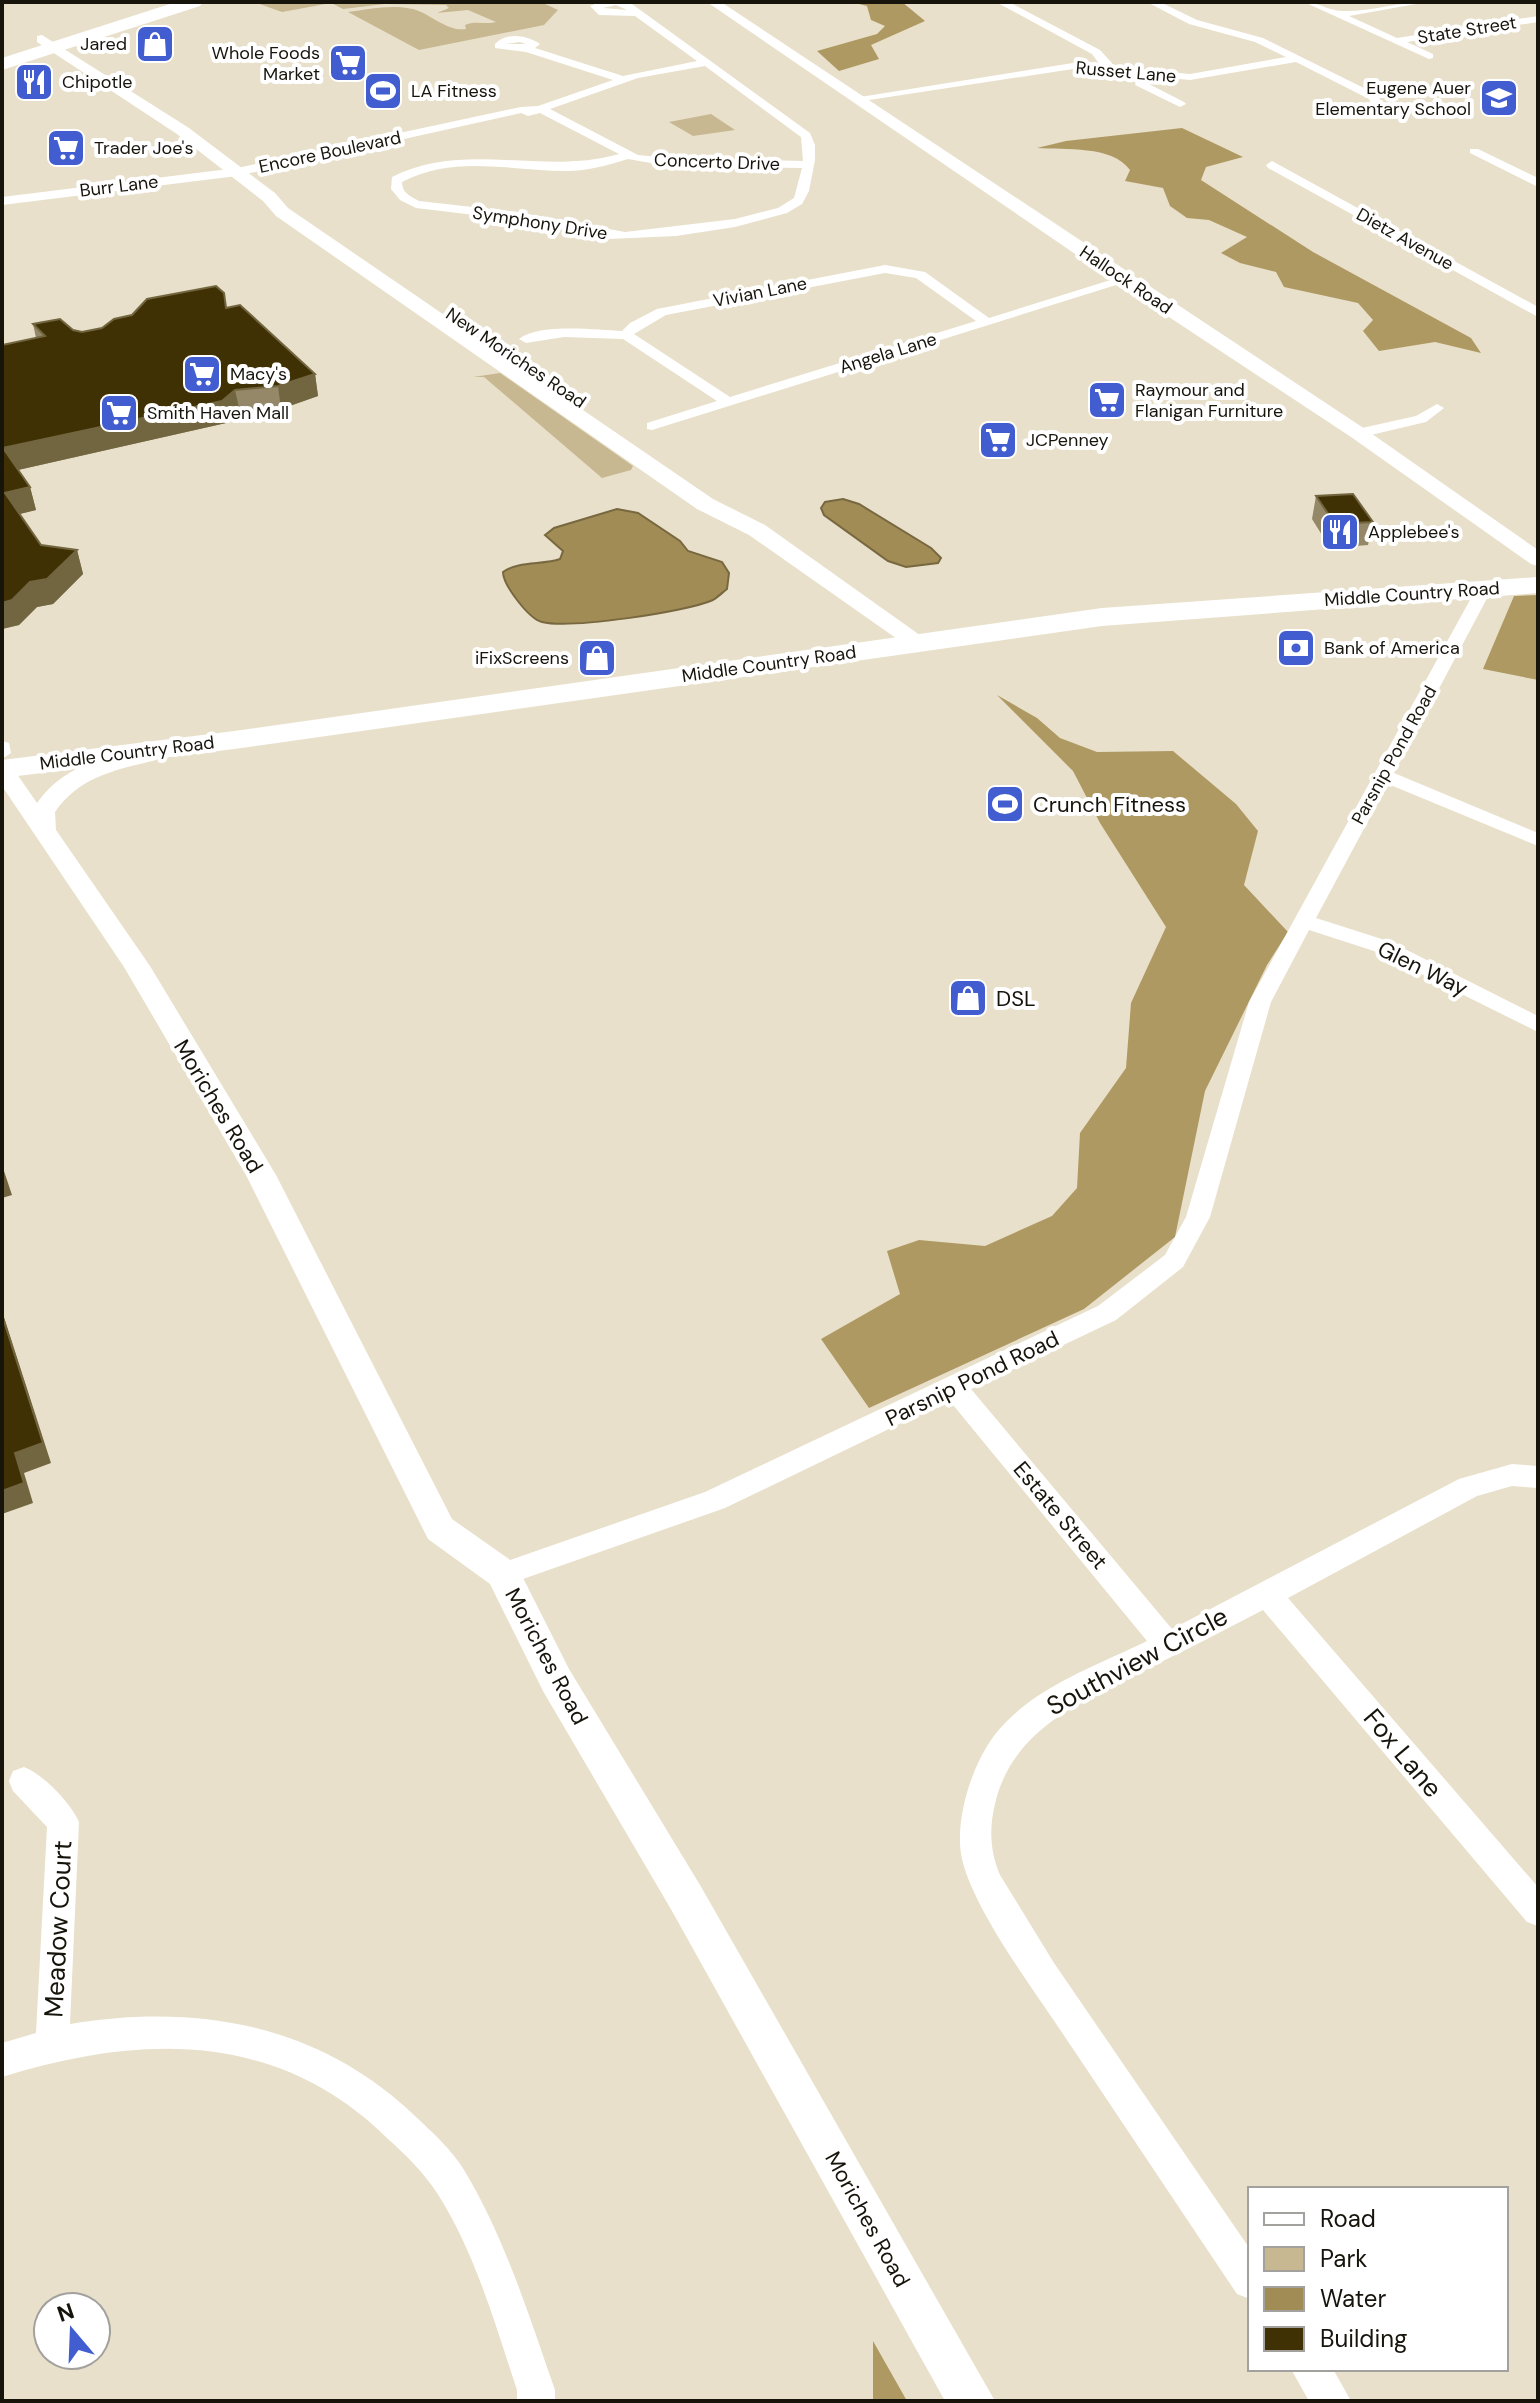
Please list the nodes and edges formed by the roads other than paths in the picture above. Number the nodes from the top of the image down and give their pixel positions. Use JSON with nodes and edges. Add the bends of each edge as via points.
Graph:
{"nodes":[{"id":1,"x":194,"y":2,"type":"edge"},
{"id":2,"x":208,"y":2,"type":"edge"},
{"id":3,"x":713,"y":2,"type":"edge"},
{"id":4,"x":1001,"y":2,"type":"edge"},
{"id":5,"x":1309,"y":2,"type":"edge"},
{"id":6,"x":1422,"y":2,"type":"edge"},
{"id":7,"x":1156,"y":4,"type":"edge"},
{"id":8,"x":1175,"y":4,"type":"dead end"},
{"id":9,"x":161,"y":7,"type":"edge"},
{"id":10,"x":637,"y":13,"type":"dead end"},
{"id":11,"x":1338,"y":15,"type":"junction"},
{"id":12,"x":1538,"y":19,"type":"edge"},
{"id":13,"x":1396,"y":41,"type":"junction"},
{"id":14,"x":50,"y":43,"type":"junction"},
{"id":15,"x":527,"y":49,"type":"dead end"},
{"id":16,"x":2,"y":52,"type":"edge"},
{"id":17,"x":1429,"y":56,"type":"dead end"},
{"id":18,"x":1296,"y":59,"type":"junction"},
{"id":19,"x":706,"y":63,"type":"junction"},
{"id":20,"x":2,"y":64,"type":"edge"},
{"id":21,"x":1104,"y":69,"type":"junction"},
{"id":22,"x":1145,"y":74,"type":"junction"},
{"id":23,"x":622,"y":79,"type":"junction"},
{"id":24,"x":860,"y":100,"type":"junction"},
{"id":25,"x":1180,"y":104,"type":"dead end"},
{"id":26,"x":1377,"y":105,"type":"dead end"},
{"id":27,"x":542,"y":109,"type":"junction"},
{"id":28,"x":1474,"y":151,"type":"dead end"},
{"id":29,"x":629,"y":155,"type":"junction"},
{"id":30,"x":808,"y":165,"type":"junction"},
{"id":31,"x":1272,"y":165,"type":"dead end"},
{"id":32,"x":237,"y":172,"type":"junction"},
{"id":33,"x":1538,"y":183,"type":"edge"},
{"id":34,"x":2,"y":201,"type":"edge"},
{"id":35,"x":1125,"y":280,"type":"junction"},
{"id":36,"x":1535,"y":309,"type":"edge"},
{"id":37,"x":986,"y":322,"type":"junction"},
{"id":38,"x":626,"y":335,"type":"junction"},
{"id":39,"x":526,"y":339,"type":"dead end"},
{"id":40,"x":729,"y":403,"type":"junction"},
{"id":41,"x":1437,"y":408,"type":"dead end"},
{"id":42,"x":652,"y":426,"type":"dead end"},
{"id":43,"x":1358,"y":433,"type":"junction"},
{"id":44,"x":1538,"y":560,"type":"edge"},
{"id":45,"x":1538,"y":585,"type":"edge"},
{"id":46,"x":1484,"y":589,"type":"junction"},
{"id":47,"x":919,"y":643,"type":"junction"},
{"id":48,"x":2,"y":747,"type":"edge"},
{"id":49,"x":181,"y":747,"type":"junction"},
{"id":50,"x":2,"y":753,"type":"edge"},
{"id":51,"x":2,"y":769,"type":"edge"},
{"id":52,"x":1383,"y":776,"type":"junction"},
{"id":53,"x":45,"y":829,"type":"junction"},
{"id":54,"x":1538,"y":840,"type":"edge"},
{"id":55,"x":1303,"y":921,"type":"junction"},
{"id":56,"x":1538,"y":1025,"type":"edge"},
{"id":57,"x":954,"y":1387,"type":"junction"},
{"id":58,"x":1538,"y":1477,"type":"edge"},
{"id":59,"x":503,"y":1574,"type":"junction"},
{"id":60,"x":1267,"y":1594,"type":"junction"},
{"id":61,"x":1166,"y":1643,"type":"junction"},
{"id":62,"x":24,"y":1781,"type":"dead end"},
{"id":63,"x":1538,"y":1911,"type":"edge"},
{"id":64,"x":52,"y":2044,"type":"junction"},
{"id":65,"x":2,"y":2060,"type":"edge"},
{"id":66,"x":1248,"y":2278,"type":"edge"},
{"id":67,"x":1311,"y":2371,"type":"edge"},
{"id":68,"x":536,"y":2401,"type":"edge"},
{"id":69,"x":971,"y":2401,"type":"edge"},
{"id":70,"x":1332,"y":2401,"type":"edge"}],
"edges":[{"from":1,"to":9,"type":"highway"},
{"from":2,"to":9,"type":"highway"},
{"from":3,"to":24,"type":"street","name":"Hallock Road"},
{"from":4,"to":21,"type":"street","via":[[1096,52],[1107,63]]},
{"from":5,"to":11,"type":"street"},
{"from":6,"to":11,"type":"street"},
{"from":7,"to":8,"type":"street"},
{"from":7,"to":18,"type":"street","via":[[1193,22],[1259,40]]},
{"from":9,"to":14,"type":"highway"},
{"from":10,"to":19,"type":"street"},
{"from":11,"to":13,"type":"street"},
{"from":12,"to":13,"type":"street","name":"State Street"},
{"from":13,"to":17,"type":"street"},
{"from":14,"to":16,"type":"highway"},
{"from":14,"to":20,"type":"highway"},
{"from":14,"to":32,"type":"main road","name":"New Moriches Road"},
{"from":15,"to":23,"type":"street"},
{"from":18,"to":22,"type":"street","name":"Russet Lane","via":[[1202,76]]},
{"from":18,"to":26,"type":"street","via":[[1374,97]]},
{"from":19,"to":23,"type":"street","name":"Encore Boulevard"},
{"from":19,"to":30,"type":"street","via":[[806,135],[811,145]]},
{"from":21,"to":22,"type":"street","name":"Russet Lane"},
{"from":21,"to":24,"type":"street","name":"Russet Lane","via":[[1056,68]]},
{"from":22,"to":25,"type":"street","via":[[1139,83]]},
{"from":23,"to":27,"type":"street","name":"Encore Boulevard"},
{"from":24,"to":35,"type":"street","name":"Hallock Road"},
{"from":27,"to":29,"type":"street","name":"Concerto Drive"},
{"from":27,"to":32,"type":"street","name":"Encore Boulevard","via":[[279,171]]},
{"from":28,"to":33,"type":"street"},
{"from":29,"to":30,"type":"street","name":"Concerto Drive","via":[[668,162]]},
{"from":29,"to":30,"type":"street","name":"Symphony Drive","via":[[571,167],[470,162],[431,166],[409,171],[395,187],[416,204],[632,236],[775,214],[795,204]]},
{"from":31,"to":36,"type":"street","name":"Dietz Avenue"},
{"from":32,"to":34,"type":"street","name":"Burr Lane"},
{"from":32,"to":47,"type":"main road","name":"New Moriches Road","via":[[282,212],[584,422],[705,504],[757,530]]},
{"from":35,"to":37,"type":"street","name":"Angela Lane"},
{"from":35,"to":43,"type":"street","name":"Hallock Road"},
{"from":37,"to":38,"type":"street","name":"Vivian Lane","via":[[920,275],[885,269],[662,312]]},
{"from":37,"to":40,"type":"street","name":"Angela Lane"},
{"from":38,"to":39,"type":"street","via":[[572,332]]},
{"from":38,"to":40,"type":"street"},
{"from":40,"to":42,"type":"street","name":"Angela Lane"},
{"from":41,"to":43,"type":"street","via":[[1421,419]]},
{"from":43,"to":44,"type":"street","name":"Hallock Road"},
{"from":45,"to":46,"type":"main road","name":"Middle Country Road"},
{"from":46,"to":47,"type":"main road","name":"Middle Country Road","via":[[1154,611]]},
{"from":46,"to":52,"type":"street","name":"Parsnip Pond Road"},
{"from":47,"to":49,"type":"main road","name":"Middle Country Road"},
{"from":48,"to":50,"type":"street"},
{"from":49,"to":51,"type":"main road","name":"Middle Country Road"},
{"from":49,"to":53,"type":"street","via":[[70,780],[58,788],[43,812]]},
{"from":51,"to":53,"type":"street","name":"Moriches Road"},
{"from":52,"to":54,"type":"street"},
{"from":52,"to":55,"type":"street","name":"Parsnip Pond Road"},
{"from":53,"to":59,"type":"street","name":"Moriches Road","via":[[137,966],[261,1175],[440,1529]]},
{"from":55,"to":56,"type":"street","name":"Glen Way","via":[[1384,947]]},
{"from":55,"to":57,"type":"street","name":"Parsnip Pond Road","via":[[1260,1002],[1198,1217],[1174,1261],[1107,1313]]},
{"from":57,"to":59,"type":"street","name":"Parsnip Pond Road","via":[[715,1500]]},
{"from":57,"to":61,"type":"street","name":"Estate Street"},
{"from":58,"to":60,"type":"street","name":"Southview Circle","via":[[1512,1475],[1469,1487]]},
{"from":59,"to":69,"type":"street","name":"Moriches Road","via":[[556,1680]]},
{"from":60,"to":61,"type":"street","name":"Southview Circle"},
{"from":60,"to":63,"type":"street","name":"Fox Lane"},
{"from":61,"to":66,"type":"street","name":"Southview Circle","via":[[1066,1695],[1006,1743],[982,1792],[975,1822],[978,1861],[1015,1934]]},
{"from":62,"to":64,"type":"street","name":"Meadow Court","via":[[63,1822]]},
{"from":64,"to":65,"type":"street"},
{"from":64,"to":68,"type":"street","via":[[108,2032],[219,2034],[268,2045],[343,2079],[394,2115],[451,2181],[503,2293]]},
{"from":67,"to":70,"type":"street"}]}
